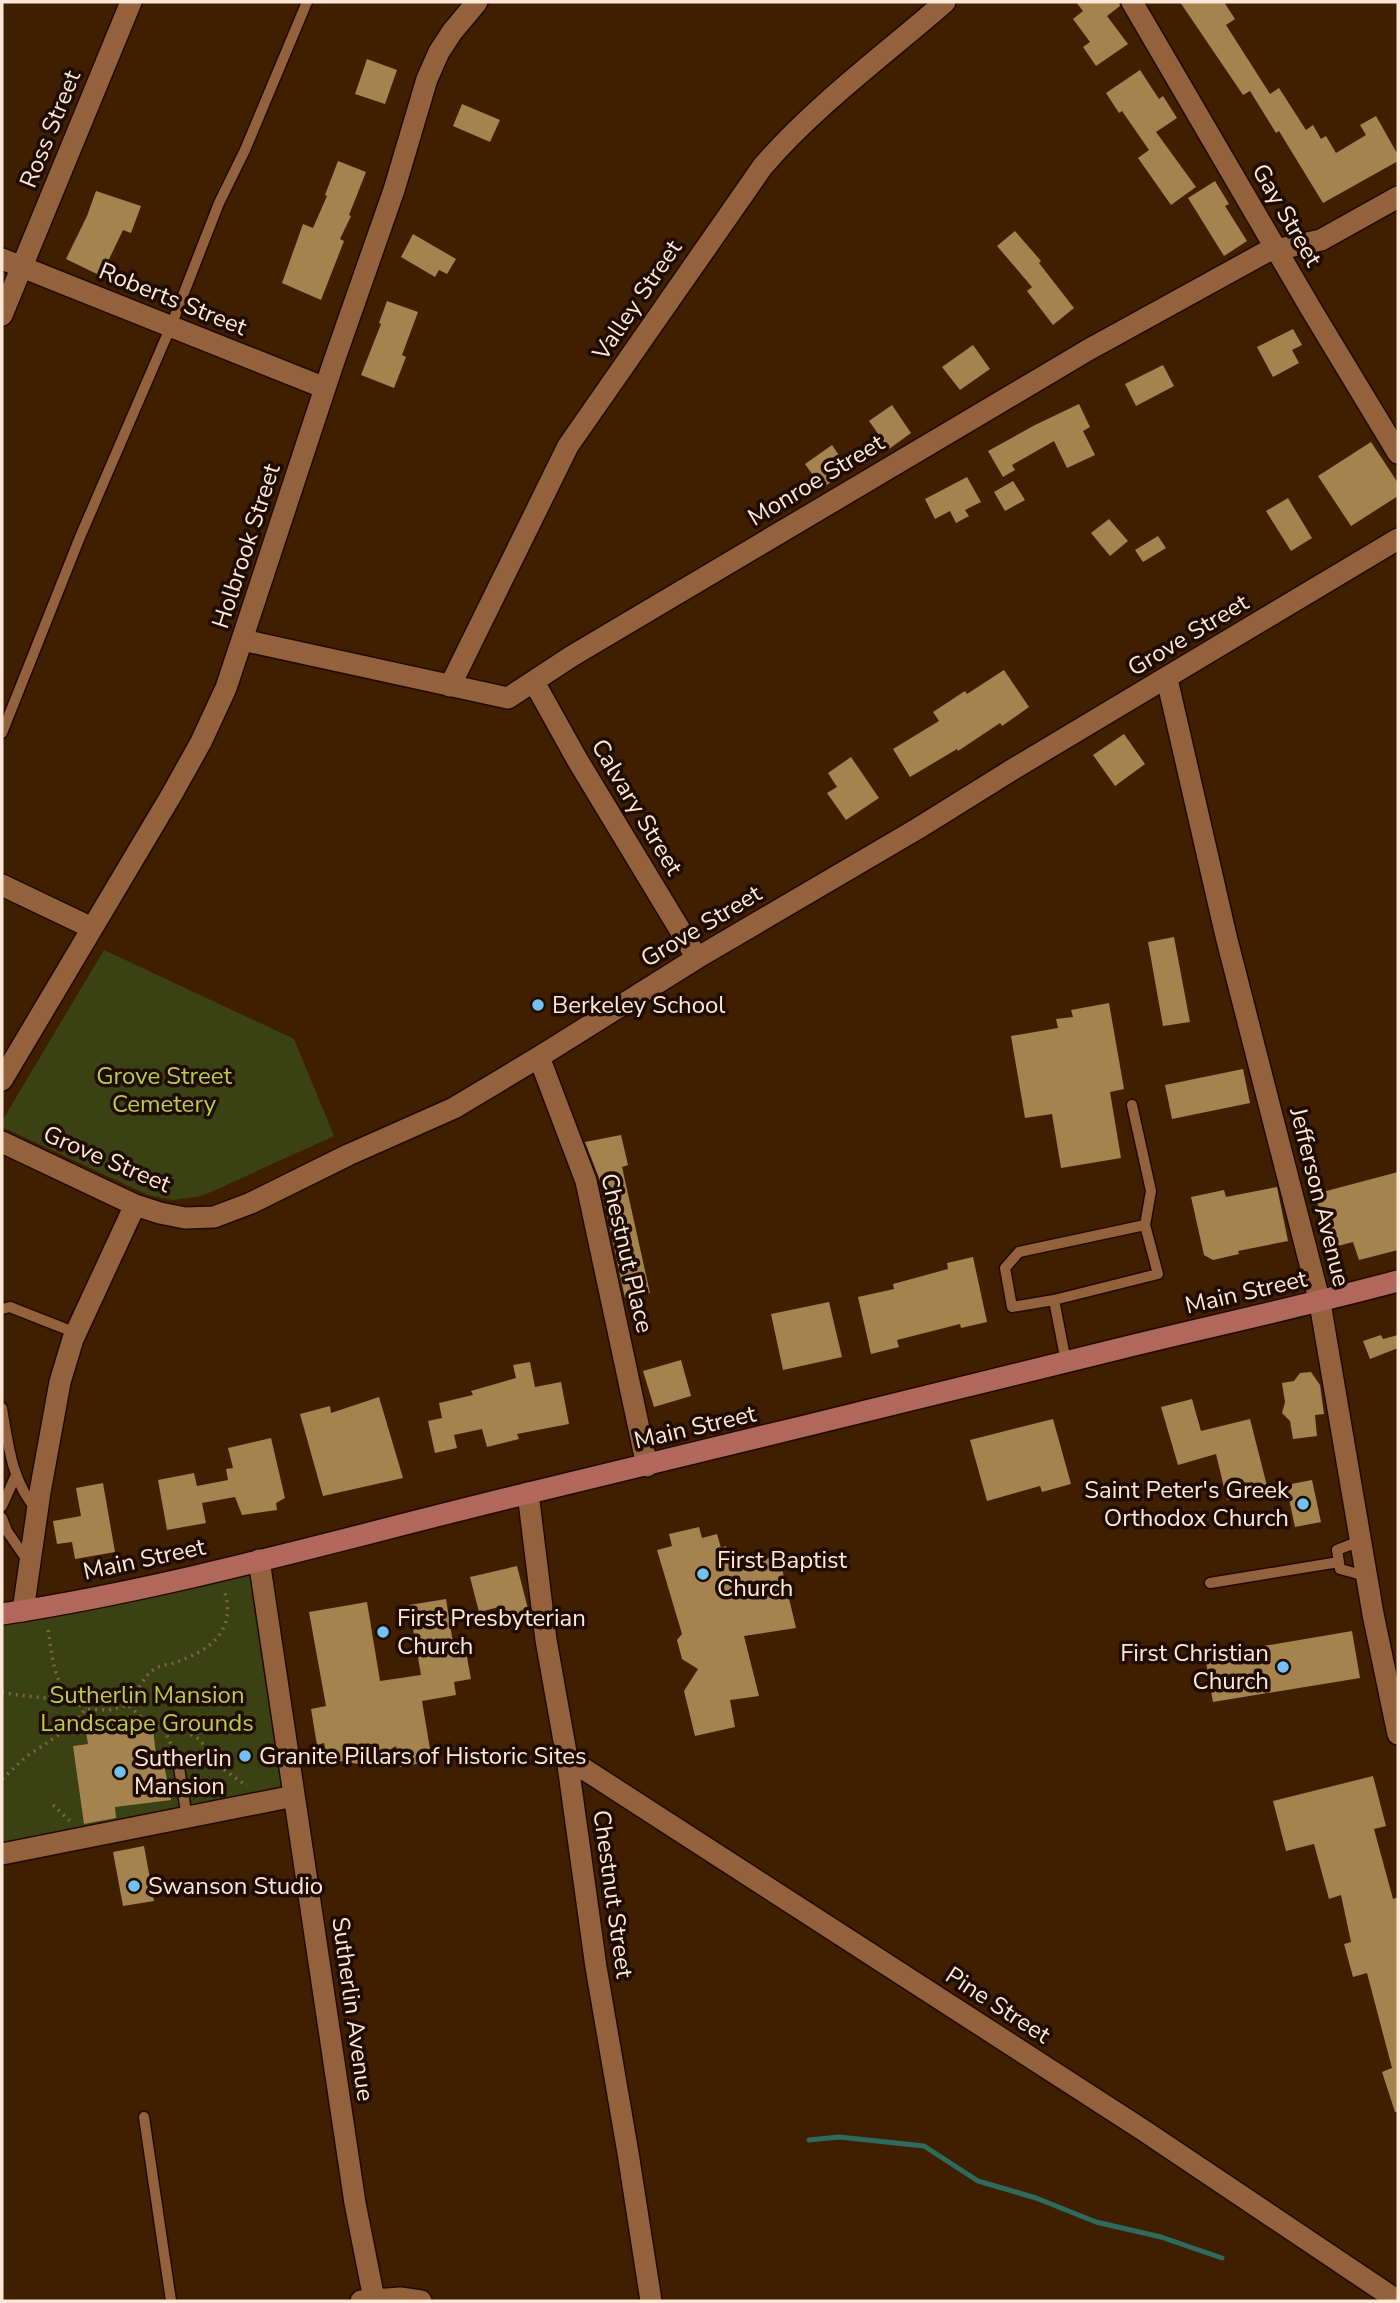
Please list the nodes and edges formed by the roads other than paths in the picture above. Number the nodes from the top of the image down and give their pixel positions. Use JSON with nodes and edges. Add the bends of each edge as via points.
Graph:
{"nodes":[{"id":1,"x":131,"y":2,"type":"edge"},
{"id":2,"x":307,"y":2,"type":"edge"},
{"id":3,"x":477,"y":2,"type":"edge"},
{"id":4,"x":945,"y":2,"type":"edge"},
{"id":5,"x":1132,"y":2,"type":"edge"},
{"id":6,"x":1398,"y":197,"type":"edge"},
{"id":7,"x":1276,"y":248,"type":"junction"},
{"id":8,"x":12,"y":263,"type":"edge"},
{"id":9,"x":2,"y":315,"type":"edge"},
{"id":10,"x":171,"y":326,"type":"junction"},
{"id":11,"x":325,"y":388,"type":"junction"},
{"id":12,"x":1398,"y":453,"type":"edge"},
{"id":13,"x":1398,"y":539,"type":"edge"},
{"id":14,"x":242,"y":640,"type":"junction"},
{"id":15,"x":1167,"y":679,"type":"junction"},
{"id":16,"x":534,"y":682,"type":"junction"},
{"id":17,"x":450,"y":686,"type":"junction"},
{"id":18,"x":2,"y":733,"type":"edge"},
{"id":19,"x":2,"y":885,"type":"edge"},
{"id":20,"x":92,"y":928,"type":"junction"},
{"id":21,"x":697,"y":958,"type":"junction"},
{"id":22,"x":540,"y":1057,"type":"junction"},
{"id":23,"x":2,"y":1080,"type":"edge"},
{"id":24,"x":1132,"y":1105,"type":"dead end"},
{"id":25,"x":2,"y":1142,"type":"edge"},
{"id":26,"x":135,"y":1205,"type":"junction"},
{"id":27,"x":1145,"y":1225,"type":"junction"},
{"id":28,"x":1398,"y":1281,"type":"edge"},
{"id":29,"x":1054,"y":1300,"type":"junction"},
{"id":30,"x":1320,"y":1303,"type":"junction"},
{"id":31,"x":2,"y":1309,"type":"edge"},
{"id":32,"x":76,"y":1333,"type":"junction"},
{"id":33,"x":1066,"y":1362,"type":"junction"},
{"id":34,"x":2,"y":1410,"type":"edge"},
{"id":35,"x":647,"y":1466,"type":"junction"},
{"id":36,"x":16,"y":1475,"type":"junction"},
{"id":37,"x":528,"y":1493,"type":"junction"},
{"id":38,"x":2,"y":1506,"type":"edge"},
{"id":39,"x":37,"y":1510,"type":"junction"},
{"id":40,"x":2,"y":1518,"type":"edge"},
{"id":41,"x":1360,"y":1541,"type":"junction"},
{"id":42,"x":259,"y":1560,"type":"junction"},
{"id":43,"x":1339,"y":1562,"type":"junction"},
{"id":44,"x":29,"y":1564,"type":"junction"},
{"id":45,"x":1366,"y":1576,"type":"junction"},
{"id":46,"x":1210,"y":1583,"type":"dead end"},
{"id":47,"x":12,"y":1612,"type":"edge"},
{"id":48,"x":1389,"y":1647,"type":"edge"},
{"id":49,"x":1398,"y":1734,"type":"edge"},
{"id":50,"x":567,"y":1758,"type":"junction"},
{"id":51,"x":177,"y":1760,"type":"road end"},
{"id":52,"x":295,"y":1796,"type":"junction"},
{"id":53,"x":187,"y":1818,"type":"junction"},
{"id":54,"x":2,"y":1854,"type":"edge"},
{"id":55,"x":144,"y":2117,"type":"dead end"},
{"id":56,"x":368,"y":2300,"type":"edge"},
{"id":57,"x":171,"y":2301,"type":"edge"},
{"id":58,"x":421,"y":2301,"type":"edge"},
{"id":59,"x":651,"y":2301,"type":"edge"},
{"id":60,"x":1398,"y":2301,"type":"edge"}],
"edges":[{"from":1,"to":8,"type":"street","name":"Ross Street"},
{"from":2,"to":10,"type":"lane"},
{"from":3,"to":11,"type":"street","name":"Holbrook Street","via":[[446,42],[427,79]]},
{"from":4,"to":17,"type":"street","name":"Valley Street","via":[[837,93],[763,166],[568,446]]},
{"from":5,"to":7,"type":"street","name":"Gay Street"},
{"from":6,"to":7,"type":"street","name":"Monroe Street","via":[[1321,240]]},
{"from":7,"to":12,"type":"street","name":"Gay Street"},
{"from":7,"to":16,"type":"street","name":"Monroe Street","via":[[1017,391]]},
{"from":8,"to":9,"type":"street","name":"Ross Street"},
{"from":8,"to":10,"type":"street","name":"Roberts Street"},
{"from":10,"to":11,"type":"street","name":"Roberts Street"},
{"from":10,"to":18,"type":"lane"},
{"from":11,"to":14,"type":"street","name":"Holbrook Street"},
{"from":13,"to":15,"type":"street","name":"Grove Street"},
{"from":14,"to":17,"type":"street","name":"Monroe Street"},
{"from":14,"to":20,"type":"street","name":"Holbrook Street","via":[[201,742]]},
{"from":15,"to":21,"type":"street","name":"Grove Street"},
{"from":15,"to":30,"type":"street","name":"Jefferson Avenue","via":[[1217,899]]},
{"from":16,"to":17,"type":"street","name":"Monroe Street","via":[[508,698]]},
{"from":16,"to":21,"type":"street","name":"Calvary Street"},
{"from":19,"to":20,"type":"street"},
{"from":20,"to":23,"type":"street","name":"Holbrook Street"},
{"from":21,"to":22,"type":"street","name":"Grove Street"},
{"from":22,"to":26,"type":"street","name":"Grove Street","via":[[454,1108],[214,1217],[185,1217]]},
{"from":22,"to":35,"type":"street","name":"Chestnut Place","via":[[586,1181]]},
{"from":24,"to":27,"type":"lane","via":[[1151,1191]]},
{"from":25,"to":26,"type":"street","name":"Grove Street"},
{"from":26,"to":32,"type":"street"},
{"from":27,"to":29,"type":"lane","via":[[1158,1274]]},
{"from":27,"to":29,"type":"lane","via":[[1019,1252],[1005,1268],[1012,1307]]},
{"from":28,"to":30,"type":"main road","name":"Main Street"},
{"from":29,"to":33,"type":"lane"},
{"from":30,"to":33,"type":"main road","name":"Main Street"},
{"from":30,"to":41,"type":"street","name":"Jefferson Avenue"},
{"from":31,"to":32,"type":"lane","via":[[10,1307]]},
{"from":32,"to":39,"type":"street","via":[[55,1401]]},
{"from":33,"to":35,"type":"main road","name":"Main Street"},
{"from":34,"to":36,"type":"lane"},
{"from":35,"to":37,"type":"main road","name":"Main Street"},
{"from":36,"to":38,"type":"lane"},
{"from":36,"to":39,"type":"lane"},
{"from":37,"to":42,"type":"main road","name":"Main Street"},
{"from":37,"to":50,"type":"street","name":"Chestnut Street","via":[[546,1640]]},
{"from":39,"to":44,"type":"street"},
{"from":40,"to":44,"type":"lane"},
{"from":41,"to":43,"type":"lane","via":[[1337,1550]]},
{"from":41,"to":45,"type":"street","name":"Jefferson Avenue"},
{"from":42,"to":47,"type":"main road","name":"Main Street"},
{"from":42,"to":52,"type":"street","name":"Sutherlin Avenue"},
{"from":43,"to":45,"type":"lane","via":[[1340,1569]]},
{"from":43,"to":46,"type":"lane"},
{"from":44,"to":47,"type":"street"},
{"from":45,"to":48,"type":"street","name":"Jefferson Avenue"},
{"from":48,"to":49,"type":"street","name":"Jefferson Avenue"},
{"from":50,"to":59,"type":"street","name":"Chestnut Street"},
{"from":50,"to":60,"type":"street","name":"Pine Street","via":[[1143,2130]]},
{"from":51,"to":53,"type":"lane"},
{"from":52,"to":53,"type":"street"},
{"from":52,"to":56,"type":"street","name":"Sutherlin Avenue"},
{"from":53,"to":54,"type":"street"},
{"from":55,"to":57,"type":"lane"},
{"from":56,"to":58,"type":"street"}]}
